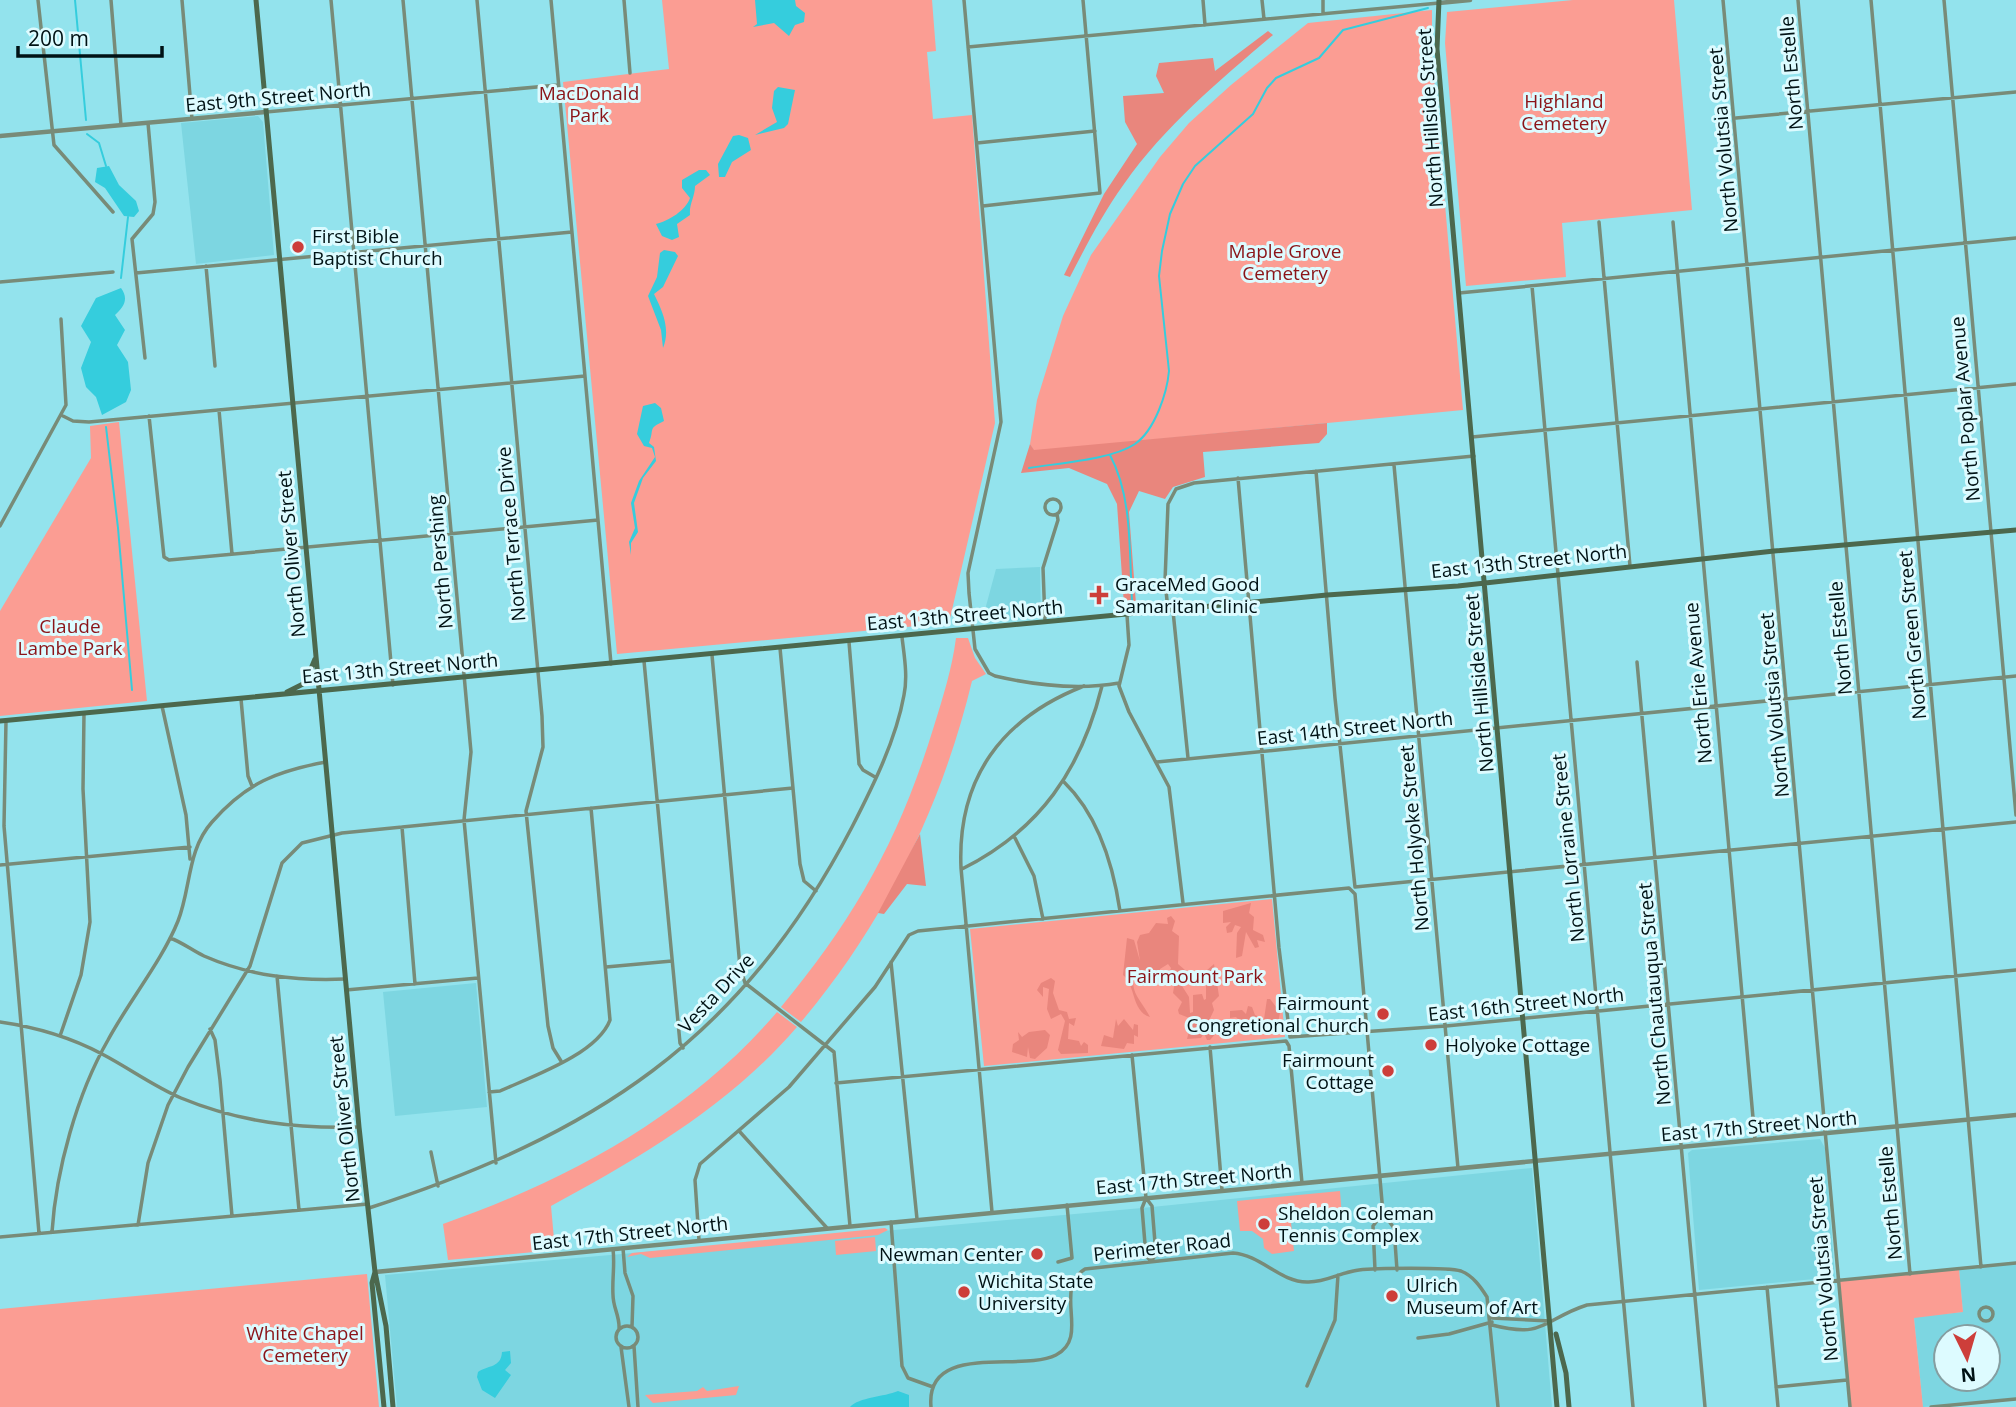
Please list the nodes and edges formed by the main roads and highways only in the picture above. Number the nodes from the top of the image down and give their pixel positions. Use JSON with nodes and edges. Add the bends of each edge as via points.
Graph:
{"nodes":[{"id":1,"x":256,"y":0,"type":"edge"},
{"id":2,"x":1439,"y":1,"type":"edge"},
{"id":3,"x":2016,"y":530,"type":"edge"},
{"id":4,"x":1486,"y":583,"type":"junction"},
{"id":5,"x":316,"y":656,"type":"junction"},
{"id":6,"x":320,"y":692,"type":"junction"},
{"id":7,"x":281,"y":695,"type":"junction"},
{"id":8,"x":3,"y":721,"type":"edge"},
{"id":9,"x":375,"y":1272,"type":"junction"},
{"id":10,"x":1552,"y":1321,"type":"junction"},
{"id":11,"x":384,"y":1407,"type":"edge"},
{"id":12,"x":393,"y":1407,"type":"edge"},
{"id":13,"x":1557,"y":1407,"type":"edge"},
{"id":14,"x":1569,"y":1407,"type":"edge"}],
"edges":[{"from":1,"to":5,"type":"main road","name":"North Oliver Street"},
{"from":2,"to":4,"type":"main road","name":"North Hillside Street","via":[[1437,49]]},
{"from":3,"to":4,"type":"main road","name":"East 13th Street North"},
{"from":4,"to":6,"type":"main road","name":"East 13th Street North"},
{"from":4,"to":10,"type":"main road","name":"North Hillside Street"},
{"from":5,"to":6,"type":"main road","name":"North Oliver Street"},
{"from":5,"to":7,"type":"main road","via":[[305,683]]},
{"from":6,"to":7,"type":"main road","name":"East 13th Street North"},
{"from":6,"to":9,"type":"main road","name":"North Oliver Street"},
{"from":7,"to":8,"type":"main road","name":"East 13th Street North"},
{"from":9,"to":11,"type":"main road","name":"North Oliver Street","via":[[372,1283]]},
{"from":9,"to":12,"type":"main road","name":"North Oliver Street","via":[[386,1326]]},
{"from":10,"to":13,"type":"main road","name":"North Hillside Street"},
{"from":10,"to":14,"type":"main road","name":"North Hillside Street","via":[[1566,1373]]}]}
